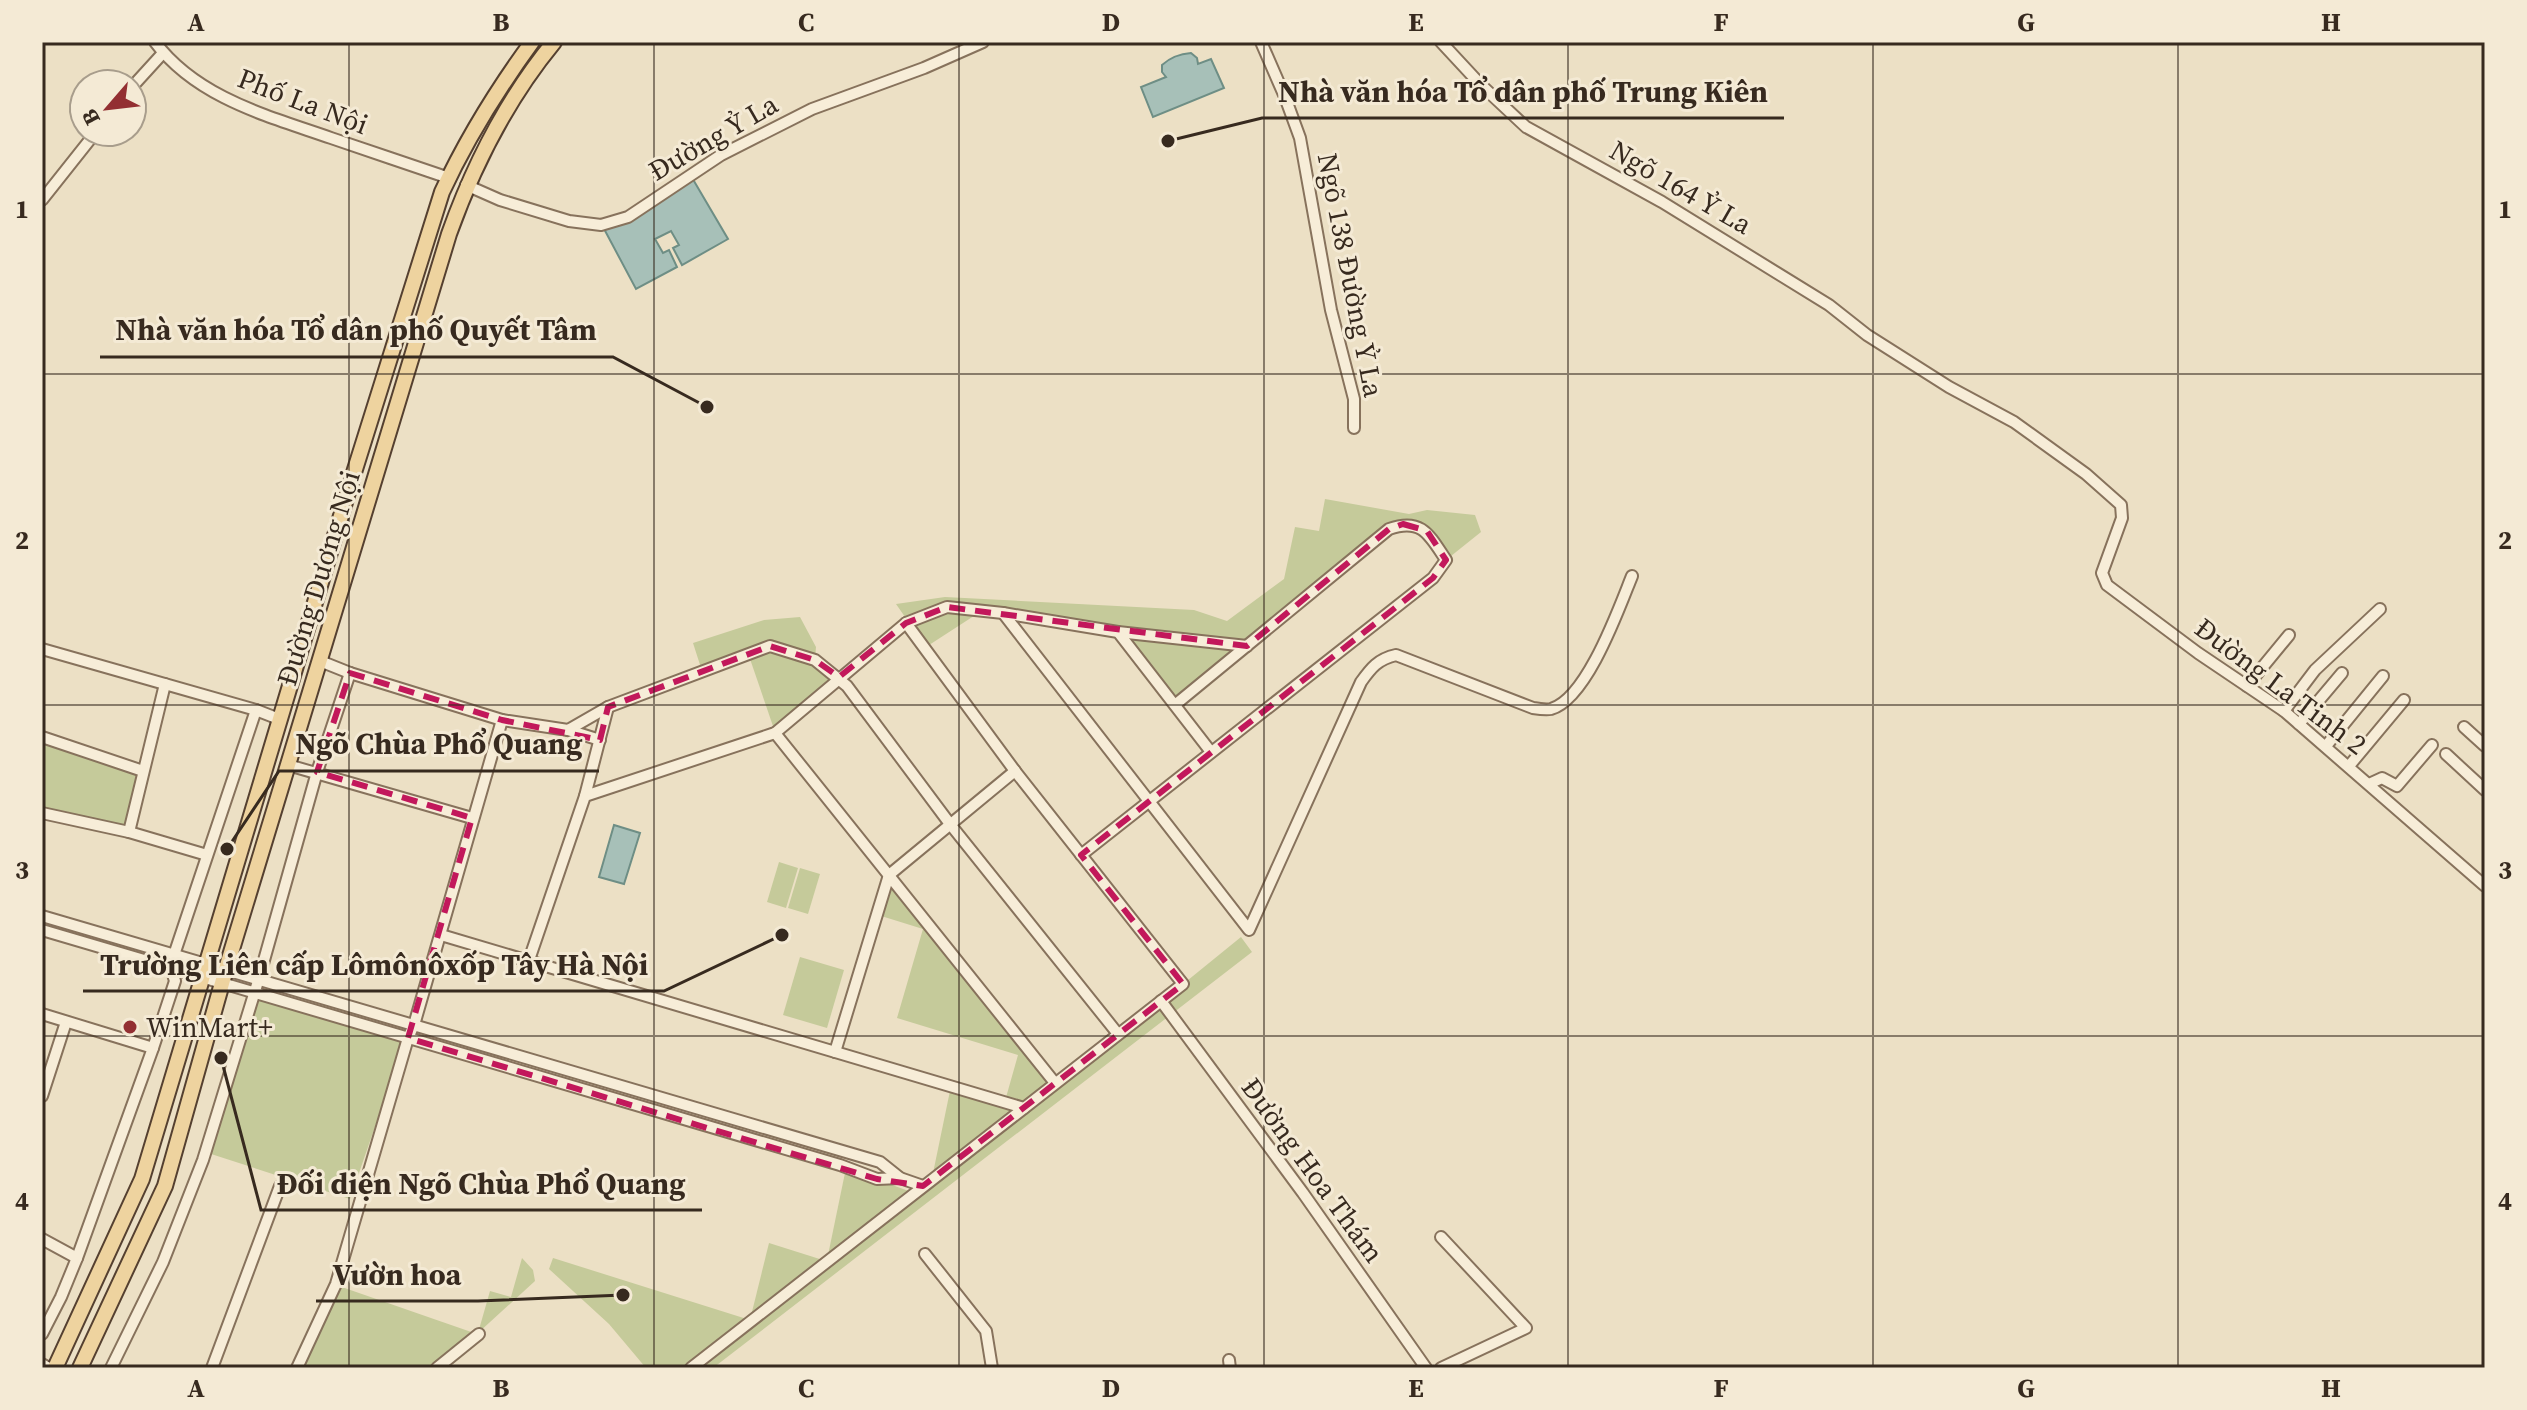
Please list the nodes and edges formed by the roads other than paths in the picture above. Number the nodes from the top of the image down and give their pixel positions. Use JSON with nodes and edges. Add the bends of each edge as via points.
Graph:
{"nodes":[{"id":1,"x":155,"y":42,"type":"edge"},
{"id":2,"x":532,"y":42,"type":"edge"},
{"id":3,"x":554,"y":42,"type":"edge"},
{"id":4,"x":983,"y":42,"type":"edge"},
{"id":5,"x":1261,"y":42,"type":"edge"},
{"id":6,"x":1441,"y":42,"type":"edge"},
{"id":7,"x":163,"y":53,"type":"junction"},
{"id":8,"x":148,"y":69,"type":"edge"},
{"id":9,"x":83,"y":148,"type":"edge"},
{"id":10,"x":449,"y":178,"type":"junction"},
{"id":11,"x":466,"y":185,"type":"junction"},
{"id":12,"x":42,"y":200,"type":"edge"},
{"id":13,"x":1354,"y":428,"type":"dead end"},
{"id":14,"x":2121,"y":505,"type":"joint"},
{"id":15,"x":1632,"y":576,"type":"dead end"},
{"id":16,"x":2380,"y":609,"type":"dead end"},
{"id":17,"x":1003,"y":613,"type":"junction"},
{"id":18,"x":906,"y":623,"type":"junction"},
{"id":19,"x":1118,"y":632,"type":"junction"},
{"id":20,"x":2289,"y":635,"type":"dead end"},
{"id":21,"x":1247,"y":646,"type":"junction"},
{"id":22,"x":42,"y":649,"type":"edge"},
{"id":23,"x":320,"y":661,"type":"junction"},
{"id":24,"x":350,"y":673,"type":"junction"},
{"id":25,"x":2342,"y":673,"type":"dead end"},
{"id":26,"x":2383,"y":676,"type":"dead end"},
{"id":27,"x":839,"y":677,"type":"junction"},
{"id":28,"x":165,"y":684,"type":"junction"},
{"id":29,"x":2247,"y":686,"type":"junction"},
{"id":30,"x":825,"y":689,"type":"junction"},
{"id":31,"x":852,"y":692,"type":"junction"},
{"id":32,"x":2404,"y":700,"type":"dead end"},
{"id":33,"x":1176,"y":704,"type":"junction"},
{"id":34,"x":608,"y":707,"type":"junction"},
{"id":35,"x":256,"y":710,"type":"junction"},
{"id":36,"x":2284,"y":711,"type":"junction"},
{"id":37,"x":279,"y":719,"type":"junction"},
{"id":38,"x":502,"y":720,"type":"junction"},
{"id":39,"x":2299,"y":724,"type":"junction"},
{"id":40,"x":2464,"y":727,"type":"dead end"},
{"id":41,"x":568,"y":730,"type":"junction"},
{"id":42,"x":775,"y":733,"type":"junction"},
{"id":43,"x":42,"y":737,"type":"edge"},
{"id":44,"x":600,"y":740,"type":"junction"},
{"id":45,"x":2432,"y":745,"type":"dead end"},
{"id":46,"x":2326,"y":746,"type":"junction"},
{"id":47,"x":2485,"y":746,"type":"edge"},
{"id":48,"x":1211,"y":752,"type":"junction"},
{"id":49,"x":2446,"y":754,"type":"dead end"},
{"id":50,"x":288,"y":765,"type":"junction"},
{"id":51,"x":2349,"y":766,"type":"junction"},
{"id":52,"x":143,"y":771,"type":"junction"},
{"id":53,"x":1015,"y":771,"type":"junction"},
{"id":54,"x":317,"y":772,"type":"junction"},
{"id":55,"x":2369,"y":784,"type":"junction"},
{"id":56,"x":2485,"y":790,"type":"edge"},
{"id":57,"x":585,"y":796,"type":"junction"},
{"id":58,"x":1148,"y":802,"type":"junction"},
{"id":59,"x":42,"y":813,"type":"edge"},
{"id":60,"x":472,"y":818,"type":"junction"},
{"id":61,"x":950,"y":824,"type":"junction"},
{"id":62,"x":129,"y":832,"type":"junction"},
{"id":63,"x":207,"y":855,"type":"junction"},
{"id":64,"x":1081,"y":855,"type":"junction"},
{"id":65,"x":889,"y":875,"type":"junction"},
{"id":66,"x":2485,"y":886,"type":"edge"},
{"id":67,"x":42,"y":916,"type":"edge"},
{"id":68,"x":42,"y":930,"type":"edge"},
{"id":69,"x":441,"y":935,"type":"junction"},
{"id":70,"x":174,"y":955,"type":"junction"},
{"id":71,"x":529,"y":960,"type":"junction"},
{"id":72,"x":171,"y":968,"type":"junction"},
{"id":73,"x":205,"y":971,"type":"junction"},
{"id":74,"x":224,"y":976,"type":"junction"},
{"id":75,"x":259,"y":978,"type":"junction"},
{"id":76,"x":254,"y":993,"type":"junction"},
{"id":77,"x":1161,"y":1001,"type":"junction"},
{"id":78,"x":42,"y":1014,"type":"edge"},
{"id":79,"x":66,"y":1022,"type":"junction"},
{"id":80,"x":414,"y":1025,"type":"junction"},
{"id":81,"x":1118,"y":1034,"type":"junction"},
{"id":82,"x":408,"y":1038,"type":"junction"},
{"id":83,"x":153,"y":1048,"type":"junction"},
{"id":84,"x":835,"y":1052,"type":"junction"},
{"id":85,"x":1055,"y":1083,"type":"junction"},
{"id":86,"x":42,"y":1096,"type":"edge"},
{"id":87,"x":1024,"y":1108,"type":"junction"},
{"id":88,"x":900,"y":1178,"type":"junction"},
{"id":89,"x":280,"y":1186,"type":"dead end"},
{"id":90,"x":923,"y":1186,"type":"junction"},
{"id":91,"x":1441,"y":1237,"type":"dead end"},
{"id":92,"x":42,"y":1239,"type":"edge"},
{"id":93,"x":925,"y":1254,"type":"dead end"},
{"id":94,"x":77,"y":1258,"type":"junction"},
{"id":95,"x":42,"y":1334,"type":"edge"},
{"id":96,"x":479,"y":1334,"type":"dead end"},
{"id":97,"x":42,"y":1364,"type":"edge"},
{"id":98,"x":49,"y":1368,"type":"edge"},
{"id":99,"x":55,"y":1368,"type":"edge"},
{"id":100,"x":80,"y":1368,"type":"edge"},
{"id":101,"x":111,"y":1368,"type":"edge"},
{"id":102,"x":212,"y":1368,"type":"edge"},
{"id":103,"x":297,"y":1368,"type":"edge"},
{"id":104,"x":437,"y":1368,"type":"edge"},
{"id":105,"x":691,"y":1368,"type":"edge"},
{"id":106,"x":992,"y":1368,"type":"edge"},
{"id":107,"x":1426,"y":1368,"type":"edge"},
{"id":108,"x":1441,"y":1368,"type":"edge"}],
"edges":[{"from":1,"to":7,"type":"street","name":"Phố La Nội"},
{"from":2,"to":10,"type":"main road","name":"Đường Dương Nội","via":[[474,126]]},
{"from":3,"to":11,"type":"main road","name":"Đường Dương Nội","via":[[530,71]]},
{"from":4,"to":11,"type":"street","name":"Đường Ỷ La","via":[[812,109],[721,155],[628,217],[601,225],[569,221]]},
{"from":5,"to":13,"type":"street","name":"Ngõ 138 Đường Ỷ La","via":[[1300,138],[1331,310],[1354,399]]},
{"from":6,"to":14,"type":"street","name":"Ngõ 164 Ỷ La","via":[[1526,127],[1662,202],[1949,387],[2014,422]]},
{"from":7,"to":8,"type":"street"},
{"from":7,"to":10,"type":"street","name":"Phố La Nội","via":[[200,85],[279,122]]},
{"from":9,"to":12,"type":"street"},
{"from":10,"to":11,"type":"main road"},
{"from":10,"to":37,"type":"main road","name":"Đường Dương Nội"},
{"from":11,"to":23,"type":"main road","name":"Đường Dương Nội"},
{"from":14,"to":29,"type":"street","name":"Đường La Tinh 2","via":[[2122,518],[2102,573],[2107,585]]},
{"from":15,"to":58,"type":"street","via":[[1596,659],[1578,688],[1549,710],[1396,655],[1372,667],[1249,930]]},
{"from":16,"to":36,"type":"street","via":[[2315,670]]},
{"from":17,"to":18,"type":"street","via":[[947,607]]},
{"from":17,"to":19,"type":"street"},
{"from":17,"to":58,"type":"street"},
{"from":18,"to":27,"type":"street"},
{"from":18,"to":53,"type":"street"},
{"from":19,"to":21,"type":"street"},
{"from":19,"to":33,"type":"street"},
{"from":20,"to":29,"type":"street"},
{"from":21,"to":33,"type":"street"},
{"from":21,"to":48,"type":"street","via":[[1389,529],[1403,524],[1427,531],[1446,560],[1433,578]]},
{"from":22,"to":28,"type":"street"},
{"from":23,"to":24,"type":"street"},
{"from":23,"to":50,"type":"main road","name":"Đường Dương Nội"},
{"from":24,"to":38,"type":"street"},
{"from":24,"to":54,"type":"street"},
{"from":25,"to":39,"type":"street"},
{"from":26,"to":46,"type":"street"},
{"from":27,"to":30,"type":"street"},
{"from":27,"to":31,"type":"street"},
{"from":27,"to":34,"type":"street","via":[[815,660],[770,646]]},
{"from":28,"to":35,"type":"street"},
{"from":28,"to":52,"type":"street"},
{"from":29,"to":36,"type":"street","name":"Đường La Tinh 2"},
{"from":30,"to":31,"type":"street"},
{"from":30,"to":42,"type":"street"},
{"from":31,"to":61,"type":"street"},
{"from":32,"to":51,"type":"street"},
{"from":33,"to":48,"type":"street"},
{"from":34,"to":41,"type":"street"},
{"from":34,"to":44,"type":"street"},
{"from":35,"to":37,"type":"street"},
{"from":35,"to":63,"type":"street"},
{"from":36,"to":39,"type":"street","name":"Đường La Tinh 2"},
{"from":37,"to":73,"type":"main road","name":"Đường Dương Nội"},
{"from":38,"to":41,"type":"street"},
{"from":38,"to":60,"type":"street"},
{"from":39,"to":46,"type":"street","name":"Đường La Tinh 2"},
{"from":40,"to":47,"type":"street"},
{"from":41,"to":44,"type":"street"},
{"from":42,"to":57,"type":"street"},
{"from":42,"to":65,"type":"street"},
{"from":43,"to":52,"type":"street"},
{"from":44,"to":57,"type":"street"},
{"from":45,"to":55,"type":"street","via":[[2397,786],[2382,778]]},
{"from":46,"to":51,"type":"street","name":"Đường La Tinh 2"},
{"from":48,"to":58,"type":"street"},
{"from":49,"to":56,"type":"street"},
{"from":50,"to":54,"type":"street"},
{"from":50,"to":74,"type":"main road","name":"Đường Dương Nội"},
{"from":51,"to":55,"type":"street","name":"Đường La Tinh 2"},
{"from":52,"to":62,"type":"street"},
{"from":53,"to":61,"type":"street"},
{"from":53,"to":64,"type":"street"},
{"from":54,"to":60,"type":"street"},
{"from":54,"to":75,"type":"street"},
{"from":55,"to":66,"type":"street","name":"Đường La Tinh 2"},
{"from":57,"to":71,"type":"street"},
{"from":58,"to":64,"type":"street"},
{"from":59,"to":62,"type":"street"},
{"from":60,"to":69,"type":"street"},
{"from":61,"to":65,"type":"street"},
{"from":61,"to":81,"type":"street"},
{"from":62,"to":63,"type":"street"},
{"from":63,"to":70,"type":"street"},
{"from":64,"to":77,"type":"street","via":[[1183,984]]},
{"from":65,"to":84,"type":"street"},
{"from":65,"to":85,"type":"street"},
{"from":67,"to":70,"type":"street"},
{"from":68,"to":72,"type":"street"},
{"from":69,"to":71,"type":"street"},
{"from":69,"to":80,"type":"street"},
{"from":70,"to":73,"type":"street"},
{"from":71,"to":84,"type":"street"},
{"from":72,"to":73,"type":"street"},
{"from":72,"to":83,"type":"street","via":[[175,981]]},
{"from":73,"to":74,"type":"street"},
{"from":73,"to":99,"type":"main road","name":"Đường Dương Nội","via":[[142,1179]]},
{"from":74,"to":75,"type":"street"},
{"from":74,"to":76,"type":"street"},
{"from":74,"to":100,"type":"main road","name":"Đường Dương Nội","via":[[165,1186]]},
{"from":75,"to":76,"type":"street"},
{"from":75,"to":80,"type":"street"},
{"from":76,"to":82,"type":"street"},
{"from":76,"to":101,"type":"street","via":[[203,1160],[163,1262]]},
{"from":77,"to":81,"type":"street"},
{"from":77,"to":107,"type":"street","name":"Đường Hoa Thám"},
{"from":78,"to":79,"type":"street"},
{"from":79,"to":83,"type":"street"},
{"from":79,"to":86,"type":"street"},
{"from":80,"to":82,"type":"street"},
{"from":80,"to":88,"type":"street","via":[[880,1162]]},
{"from":81,"to":85,"type":"street"},
{"from":82,"to":88,"type":"street","via":[[877,1179]]},
{"from":82,"to":103,"type":"street","via":[[336,1284]]},
{"from":83,"to":94,"type":"street"},
{"from":84,"to":87,"type":"street"},
{"from":85,"to":87,"type":"street"},
{"from":87,"to":90,"type":"street"},
{"from":88,"to":90,"type":"street"},
{"from":89,"to":102,"type":"street"},
{"from":90,"to":105,"type":"street"},
{"from":91,"to":108,"type":"street","via":[[1526,1328]]},
{"from":92,"to":94,"type":"street"},
{"from":93,"to":106,"type":"street","via":[[986,1331]]},
{"from":94,"to":95,"type":"street"},
{"from":96,"to":104,"type":"street"},
{"from":97,"to":98,"type":"street"}]}
